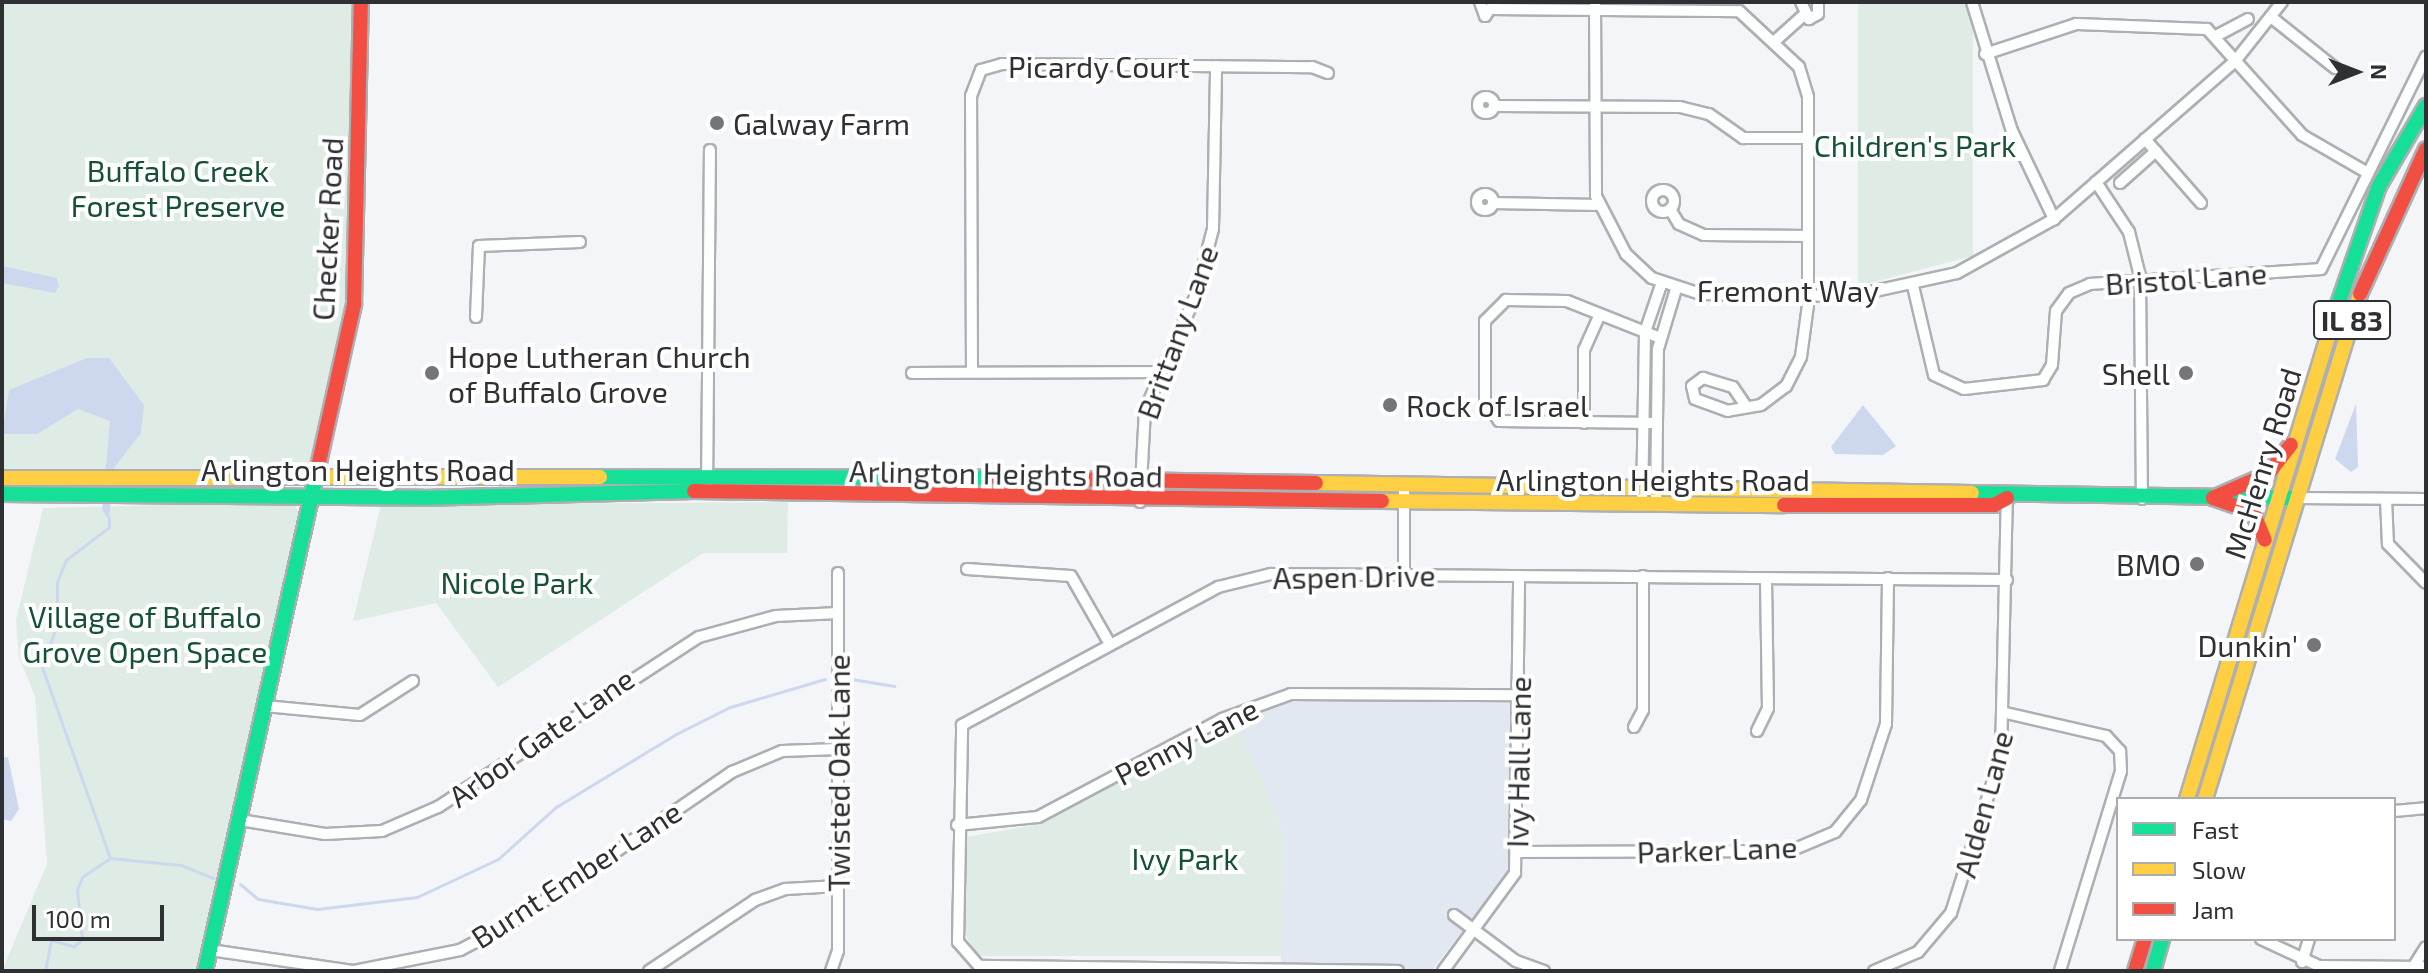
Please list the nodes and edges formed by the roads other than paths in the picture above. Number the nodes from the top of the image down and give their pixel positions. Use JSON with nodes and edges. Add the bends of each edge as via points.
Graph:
{"nodes":[{"id":1,"x":361,"y":2,"type":"edge"},
{"id":2,"x":1480,"y":2,"type":"edge"},
{"id":3,"x":1801,"y":2,"type":"edge"},
{"id":4,"x":1818,"y":2,"type":"edge"},
{"id":5,"x":1972,"y":2,"type":"edge"},
{"id":6,"x":2282,"y":2,"type":"edge"},
{"id":7,"x":1492,"y":5,"type":"edge"},
{"id":8,"x":1595,"y":6,"type":"edge"},
{"id":9,"x":1803,"y":16,"type":"junction"},
{"id":10,"x":2271,"y":17,"type":"junction"},
{"id":11,"x":2248,"y":19,"type":"dead end"},
{"id":12,"x":2216,"y":36,"type":"junction"},
{"id":13,"x":1776,"y":40,"type":"junction"},
{"id":14,"x":1985,"y":54,"type":"junction"},
{"id":15,"x":2426,"y":57,"type":"edge"},
{"id":16,"x":2236,"y":60,"type":"junction"},
{"id":17,"x":1216,"y":66,"type":"junction"},
{"id":18,"x":2335,"y":68,"type":"dead end"},
{"id":19,"x":1328,"y":73,"type":"dead end"},
{"id":20,"x":1596,"y":105,"type":"junction"},
{"id":21,"x":1494,"y":106,"type":"dead end"},
{"id":22,"x":2426,"y":106,"type":"edge"},
{"id":23,"x":1808,"y":138,"type":"junction"},
{"id":24,"x":2145,"y":139,"type":"junction"},
{"id":25,"x":2426,"y":149,"type":"edge"},
{"id":26,"x":710,"y":150,"type":"dead end"},
{"id":27,"x":2156,"y":151,"type":"junction"},
{"id":28,"x":2366,"y":172,"type":"junction"},
{"id":29,"x":2096,"y":182,"type":"junction"},
{"id":30,"x":2120,"y":183,"type":"dead end"},
{"id":31,"x":1493,"y":203,"type":"dead end"},
{"id":32,"x":2201,"y":203,"type":"dead end"},
{"id":33,"x":1599,"y":205,"type":"junction"},
{"id":34,"x":1670,"y":209,"type":"dead end"},
{"id":35,"x":2054,"y":219,"type":"junction"},
{"id":36,"x":1808,"y":236,"type":"junction"},
{"id":37,"x":580,"y":242,"type":"dead end"},
{"id":38,"x":2140,"y":281,"type":"junction"},
{"id":39,"x":1662,"y":282,"type":"junction"},
{"id":40,"x":1913,"y":286,"type":"junction"},
{"id":41,"x":1676,"y":289,"type":"junction"},
{"id":42,"x":1808,"y":296,"type":"junction"},
{"id":43,"x":1599,"y":316,"type":"junction"},
{"id":44,"x":476,"y":317,"type":"dead end"},
{"id":45,"x":1645,"y":332,"type":"junction"},
{"id":46,"x":1660,"y":338,"type":"junction"},
{"id":47,"x":972,"y":372,"type":"junction"},
{"id":48,"x":1160,"y":372,"type":"junction"},
{"id":49,"x":912,"y":373,"type":"dead end"},
{"id":50,"x":1745,"y":405,"type":"junction"},
{"id":51,"x":1642,"y":422,"type":"junction"},
{"id":52,"x":1584,"y":423,"type":"junction"},
{"id":53,"x":1655,"y":423,"type":"junction"},
{"id":54,"x":2299,"y":434,"type":"junction"},
{"id":55,"x":706,"y":474,"type":"junction"},
{"id":56,"x":2,"y":478,"type":"edge"},
{"id":57,"x":315,"y":481,"type":"junction"},
{"id":58,"x":1140,"y":485,"type":"junction"},
{"id":59,"x":91,"y":486,"type":"junction"},
{"id":60,"x":129,"y":486,"type":"junction"},
{"id":61,"x":1323,"y":487,"type":"junction"},
{"id":62,"x":1404,"y":487,"type":"junction"},
{"id":63,"x":1648,"y":488,"type":"junction"},
{"id":64,"x":707,"y":491,"type":"junction"},
{"id":65,"x":2,"y":494,"type":"edge"},
{"id":66,"x":312,"y":498,"type":"junction"},
{"id":67,"x":2007,"y":498,"type":"junction"},
{"id":68,"x":2213,"y":498,"type":"junction"},
{"id":69,"x":2278,"y":498,"type":"junction"},
{"id":70,"x":2296,"y":498,"type":"junction"},
{"id":71,"x":2142,"y":499,"type":"junction"},
{"id":72,"x":2386,"y":499,"type":"junction"},
{"id":73,"x":2426,"y":499,"type":"edge"},
{"id":74,"x":1140,"y":503,"type":"junction"},
{"id":75,"x":1266,"y":503,"type":"junction"},
{"id":76,"x":1404,"y":504,"type":"junction"},
{"id":77,"x":1649,"y":505,"type":"junction"},
{"id":78,"x":2265,"y":540,"type":"junction"},
{"id":79,"x":967,"y":569,"type":"dead end"},
{"id":80,"x":838,"y":573,"type":"dead end"},
{"id":81,"x":1404,"y":573,"type":"junction"},
{"id":82,"x":1519,"y":576,"type":"junction"},
{"id":83,"x":1643,"y":576,"type":"junction"},
{"id":84,"x":1766,"y":578,"type":"junction"},
{"id":85,"x":1888,"y":578,"type":"junction"},
{"id":86,"x":2007,"y":580,"type":"junction"},
{"id":87,"x":2426,"y":583,"type":"edge"},
{"id":88,"x":838,"y":613,"type":"junction"},
{"id":89,"x":1110,"y":644,"type":"junction"},
{"id":90,"x":413,"y":681,"type":"dead end"},
{"id":91,"x":1520,"y":695,"type":"junction"},
{"id":92,"x":265,"y":706,"type":"junction"},
{"id":93,"x":2006,"y":713,"type":"junction"},
{"id":94,"x":1634,"y":727,"type":"dead end"},
{"id":95,"x":1757,"y":731,"type":"dead end"},
{"id":96,"x":838,"y":749,"type":"junction"},
{"id":97,"x":2188,"y":797,"type":"edge"},
{"id":98,"x":2206,"y":797,"type":"edge"},
{"id":99,"x":2426,"y":808,"type":"edge"},
{"id":100,"x":2396,"y":811,"type":"edge"},
{"id":101,"x":240,"y":820,"type":"junction"},
{"id":102,"x":957,"y":825,"type":"junction"},
{"id":103,"x":1519,"y":852,"type":"junction"},
{"id":104,"x":838,"y":886,"type":"junction"},
{"id":105,"x":1454,"y":915,"type":"dead end"},
{"id":106,"x":1476,"y":929,"type":"junction"},
{"id":107,"x":2144,"y":941,"type":"edge"},
{"id":108,"x":2161,"y":941,"type":"edge"},
{"id":109,"x":2265,"y":941,"type":"edge"},
{"id":110,"x":2308,"y":941,"type":"edge"},
{"id":111,"x":2426,"y":947,"type":"edge"},
{"id":112,"x":210,"y":950,"type":"junction"},
{"id":113,"x":2302,"y":962,"type":"junction"},
{"id":114,"x":2414,"y":966,"type":"junction"},
{"id":115,"x":2426,"y":967,"type":"edge"},
{"id":116,"x":205,"y":971,"type":"edge"},
{"id":117,"x":335,"y":971,"type":"edge"},
{"id":118,"x":649,"y":971,"type":"edge"},
{"id":119,"x":831,"y":971,"type":"edge"},
{"id":120,"x":1398,"y":971,"type":"edge"},
{"id":121,"x":1443,"y":971,"type":"edge"},
{"id":122,"x":1544,"y":971,"type":"edge"},
{"id":123,"x":1874,"y":971,"type":"edge"},
{"id":124,"x":2060,"y":971,"type":"edge"},
{"id":125,"x":2135,"y":971,"type":"edge"},
{"id":126,"x":2153,"y":971,"type":"edge"}],
"edges":[{"from":1,"to":57,"type":"main road","name":"Checker Road","via":[[355,292]]},
{"from":2,"to":7,"type":"street","via":[[1482,15]]},
{"from":3,"to":9,"type":"street"},
{"from":4,"to":9,"type":"street","via":[[1816,17]]},
{"from":5,"to":14,"type":"street"},
{"from":6,"to":10,"type":"street","name":"Fremont Way"},
{"from":7,"to":8,"type":"street"},
{"from":8,"to":13,"type":"street","via":[[1739,11]]},
{"from":8,"to":20,"type":"street","name":"Fremont Way"},
{"from":9,"to":13,"type":"street"},
{"from":10,"to":16,"type":"street","name":"Fremont Way"},
{"from":10,"to":18,"type":"street"},
{"from":11,"to":12,"type":"street"},
{"from":12,"to":14,"type":"street","via":[[2193,24],[2095,22]]},
{"from":12,"to":16,"type":"street"},
{"from":13,"to":23,"type":"street","via":[[1806,80]]},
{"from":14,"to":35,"type":"street"},
{"from":15,"to":28,"type":"street","name":"Bristol Lane"},
{"from":16,"to":24,"type":"street","name":"Fremont Way"},
{"from":16,"to":28,"type":"street","via":[[2302,135]]},
{"from":17,"to":19,"type":"street","name":"Picardy Court"},
{"from":17,"to":47,"type":"street","name":"Picardy Court","via":[[1002,64],[981,70],[971,96]]},
{"from":17,"to":48,"type":"street","name":"Brittany Lane","via":[[1213,229],[1195,297]]},
{"from":20,"to":21,"type":"street"},
{"from":20,"to":23,"type":"street","via":[[1696,109],[1743,138]]},
{"from":20,"to":33,"type":"street","name":"Fremont Way"},
{"from":22,"to":54,"type":"main road","name":"McHenry Road","number":"IL 83","via":[[2369,210]]},
{"from":23,"to":36,"type":"street"},
{"from":24,"to":27,"type":"street"},
{"from":24,"to":29,"type":"street","name":"Fremont Way"},
{"from":25,"to":70,"type":"main road","name":"McHenry Road","number":"IL 83","via":[[2381,233]]},
{"from":26,"to":55,"type":"street"},
{"from":27,"to":30,"type":"street"},
{"from":27,"to":32,"type":"street"},
{"from":28,"to":38,"type":"street","name":"Bristol Lane","via":[[2321,269]]},
{"from":29,"to":35,"type":"street","name":"Fremont Way"},
{"from":29,"to":38,"type":"street","via":[[2129,232]]},
{"from":31,"to":33,"type":"street"},
{"from":33,"to":39,"type":"street","name":"Fremont Way","via":[[1626,254]]},
{"from":34,"to":36,"type":"street","via":[[1679,224],[1704,235]]},
{"from":35,"to":40,"type":"street","name":"Fremont Way","via":[[1991,258]]},
{"from":36,"to":42,"type":"street"},
{"from":37,"to":44,"type":"street","via":[[479,246]]},
{"from":38,"to":40,"type":"street","name":"Bristol Lane","via":[[2090,284],[2060,302],[2052,365],[2040,382],[1964,389],[1934,375]]},
{"from":38,"to":71,"type":"street"},
{"from":39,"to":41,"type":"street","name":"Fremont Way"},
{"from":39,"to":45,"type":"street"},
{"from":40,"to":42,"type":"street","name":"Fremont Way"},
{"from":41,"to":42,"type":"street","name":"Fremont Way"},
{"from":41,"to":46,"type":"street"},
{"from":42,"to":50,"type":"street","via":[[1804,346],[1791,379],[1766,404]]},
{"from":43,"to":45,"type":"street"},
{"from":43,"to":52,"type":"street","via":[[1584,350]]},
{"from":43,"to":52,"type":"street","via":[[1567,301],[1506,300],[1485,321],[1485,401],[1492,416]]},
{"from":45,"to":46,"type":"street"},
{"from":45,"to":51,"type":"street"},
{"from":46,"to":53,"type":"street"},
{"from":47,"to":48,"type":"street"},
{"from":47,"to":49,"type":"street"},
{"from":48,"to":58,"type":"street","name":"Brittany Lane","via":[[1145,410]]},
{"from":50,"to":50,"type":"street","via":[[1733,387],[1703,378],[1692,386],[1699,401],[1731,411]]},
{"from":51,"to":52,"type":"street"},
{"from":51,"to":53,"type":"street"},
{"from":51,"to":63,"type":"street"},
{"from":53,"to":63,"type":"street"},
{"from":54,"to":68,"type":"main road","via":[[2268,474]]},
{"from":54,"to":69,"type":"main road","name":"McHenry Road","number":"IL 83"},
{"from":55,"to":57,"type":"main road","name":"Arlington Heights Road"},
{"from":55,"to":58,"type":"main road","name":"Arlington Heights Road"},
{"from":55,"to":64,"type":"street"},
{"from":56,"to":59,"type":"main road","name":"Arlington Heights Road"},
{"from":57,"to":60,"type":"main road","name":"Arlington Heights Road"},
{"from":57,"to":66,"type":"main road","name":"Checker Road"},
{"from":58,"to":61,"type":"main road","name":"Arlington Heights Road"},
{"from":58,"to":74,"type":"street","name":"Brittany Lane"},
{"from":59,"to":60,"type":"main road","name":"Arlington Heights Road"},
{"from":59,"to":65,"type":"main road","name":"Arlington Heights Road"},
{"from":60,"to":66,"type":"main road","name":"Arlington Heights Road"},
{"from":61,"to":62,"type":"main road","name":"Arlington Heights Road"},
{"from":61,"to":75,"type":"main road"},
{"from":62,"to":63,"type":"main road","name":"Arlington Heights Road"},
{"from":62,"to":76,"type":"street"},
{"from":63,"to":67,"type":"main road","name":"Arlington Heights Road","via":[[1994,490]]},
{"from":63,"to":77,"type":"street"},
{"from":64,"to":66,"type":"main road","name":"Arlington Heights Road"},
{"from":64,"to":74,"type":"main road","name":"Arlington Heights Road"},
{"from":66,"to":92,"type":"main road","name":"Checker Road"},
{"from":67,"to":71,"type":"main road","name":"Arlington Heights Road"},
{"from":67,"to":77,"type":"main road","name":"Arlington Heights Road","via":[[1994,505]]},
{"from":67,"to":86,"type":"street","name":"Alden Lane"},
{"from":68,"to":69,"type":"main road","name":"Arlington Heights Road"},
{"from":68,"to":71,"type":"main road","name":"Arlington Heights Road"},
{"from":68,"to":78,"type":"main road","via":[[2253,512]]},
{"from":69,"to":70,"type":"main road","name":"Arlington Heights Road"},
{"from":69,"to":78,"type":"main road","name":"McHenry Road","number":"IL 83"},
{"from":70,"to":72,"type":"street"},
{"from":70,"to":98,"type":"main road","name":"McHenry Road","number":"IL 83"},
{"from":72,"to":73,"type":"street"},
{"from":72,"to":87,"type":"street","via":[[2388,544]]},
{"from":74,"to":75,"type":"main road","name":"Arlington Heights Road"},
{"from":75,"to":76,"type":"main road","name":"Arlington Heights Road"},
{"from":76,"to":77,"type":"main road","name":"Arlington Heights Road"},
{"from":76,"to":81,"type":"street"},
{"from":78,"to":97,"type":"main road","name":"McHenry Road","number":"IL 83"},
{"from":79,"to":89,"type":"street","via":[[1071,576]]},
{"from":80,"to":88,"type":"street","name":"Twisted Oak Lane"},
{"from":81,"to":82,"type":"street","name":"Aspen Drive"},
{"from":81,"to":89,"type":"street","name":"Aspen Drive","via":[[1271,574],[1218,587]]},
{"from":82,"to":83,"type":"street","name":"Aspen Drive"},
{"from":82,"to":91,"type":"street","name":"Ivy Hall Lane"},
{"from":83,"to":84,"type":"street","name":"Aspen Drive"},
{"from":83,"to":94,"type":"street","via":[[1643,710]]},
{"from":84,"to":85,"type":"street","name":"Aspen Drive"},
{"from":84,"to":95,"type":"street","via":[[1768,708]]},
{"from":85,"to":86,"type":"street","name":"Aspen Drive"},
{"from":85,"to":103,"type":"street","name":"Parker Lane","via":[[1886,724],[1861,800],[1835,832],[1790,851]]},
{"from":86,"to":93,"type":"street","name":"Alden Lane"},
{"from":88,"to":96,"type":"street","name":"Twisted Oak Lane"},
{"from":88,"to":101,"type":"street","name":"Arbor Gate Lane","via":[[764,619],[678,646],[438,807],[382,831],[325,834]]},
{"from":89,"to":102,"type":"street","name":"Aspen Drive","via":[[962,725]]},
{"from":90,"to":92,"type":"street","via":[[360,715]]},
{"from":91,"to":102,"type":"street","name":"Penny Lane","via":[[1278,697],[1038,817]]},
{"from":91,"to":103,"type":"street","name":"Ivy Hall Lane"},
{"from":92,"to":101,"type":"main road","name":"Checker Road"},
{"from":93,"to":123,"type":"street","name":"Alden Lane","via":[[2001,755],[1951,913],[1918,952]]},
{"from":93,"to":124,"type":"street","via":[[2106,736],[2120,751],[2121,771]]},
{"from":96,"to":104,"type":"street","name":"Twisted Oak Lane"},
{"from":96,"to":117,"type":"street","name":"Burnt Ember Lane","via":[[782,751],[732,772],[512,923],[460,950],[394,967]]},
{"from":99,"to":100,"type":"street"},
{"from":101,"to":112,"type":"main road","name":"Checker Road"},
{"from":102,"to":120,"type":"street","name":"Aspen Drive","via":[[958,942],[979,966]]},
{"from":103,"to":106,"type":"street","name":"Ivy Hall Lane","via":[[1512,884]]},
{"from":104,"to":118,"type":"street","via":[[786,889],[755,900]]},
{"from":104,"to":119,"type":"street","name":"Twisted Oak Lane"},
{"from":105,"to":106,"type":"street"},
{"from":106,"to":121,"type":"street","name":"Ivy Hall Lane"},
{"from":106,"to":122,"type":"street","via":[[1516,961]]},
{"from":107,"to":125,"type":"main road"},
{"from":108,"to":126,"type":"main road"},
{"from":109,"to":113,"type":"street"},
{"from":110,"to":113,"type":"street"},
{"from":111,"to":114,"type":"street"},
{"from":112,"to":116,"type":"main road","name":"Checker Road"},
{"from":112,"to":117,"type":"street","name":"Burnt Ember Lane"},
{"from":113,"to":114,"type":"street"},
{"from":114,"to":115,"type":"street"}]}
